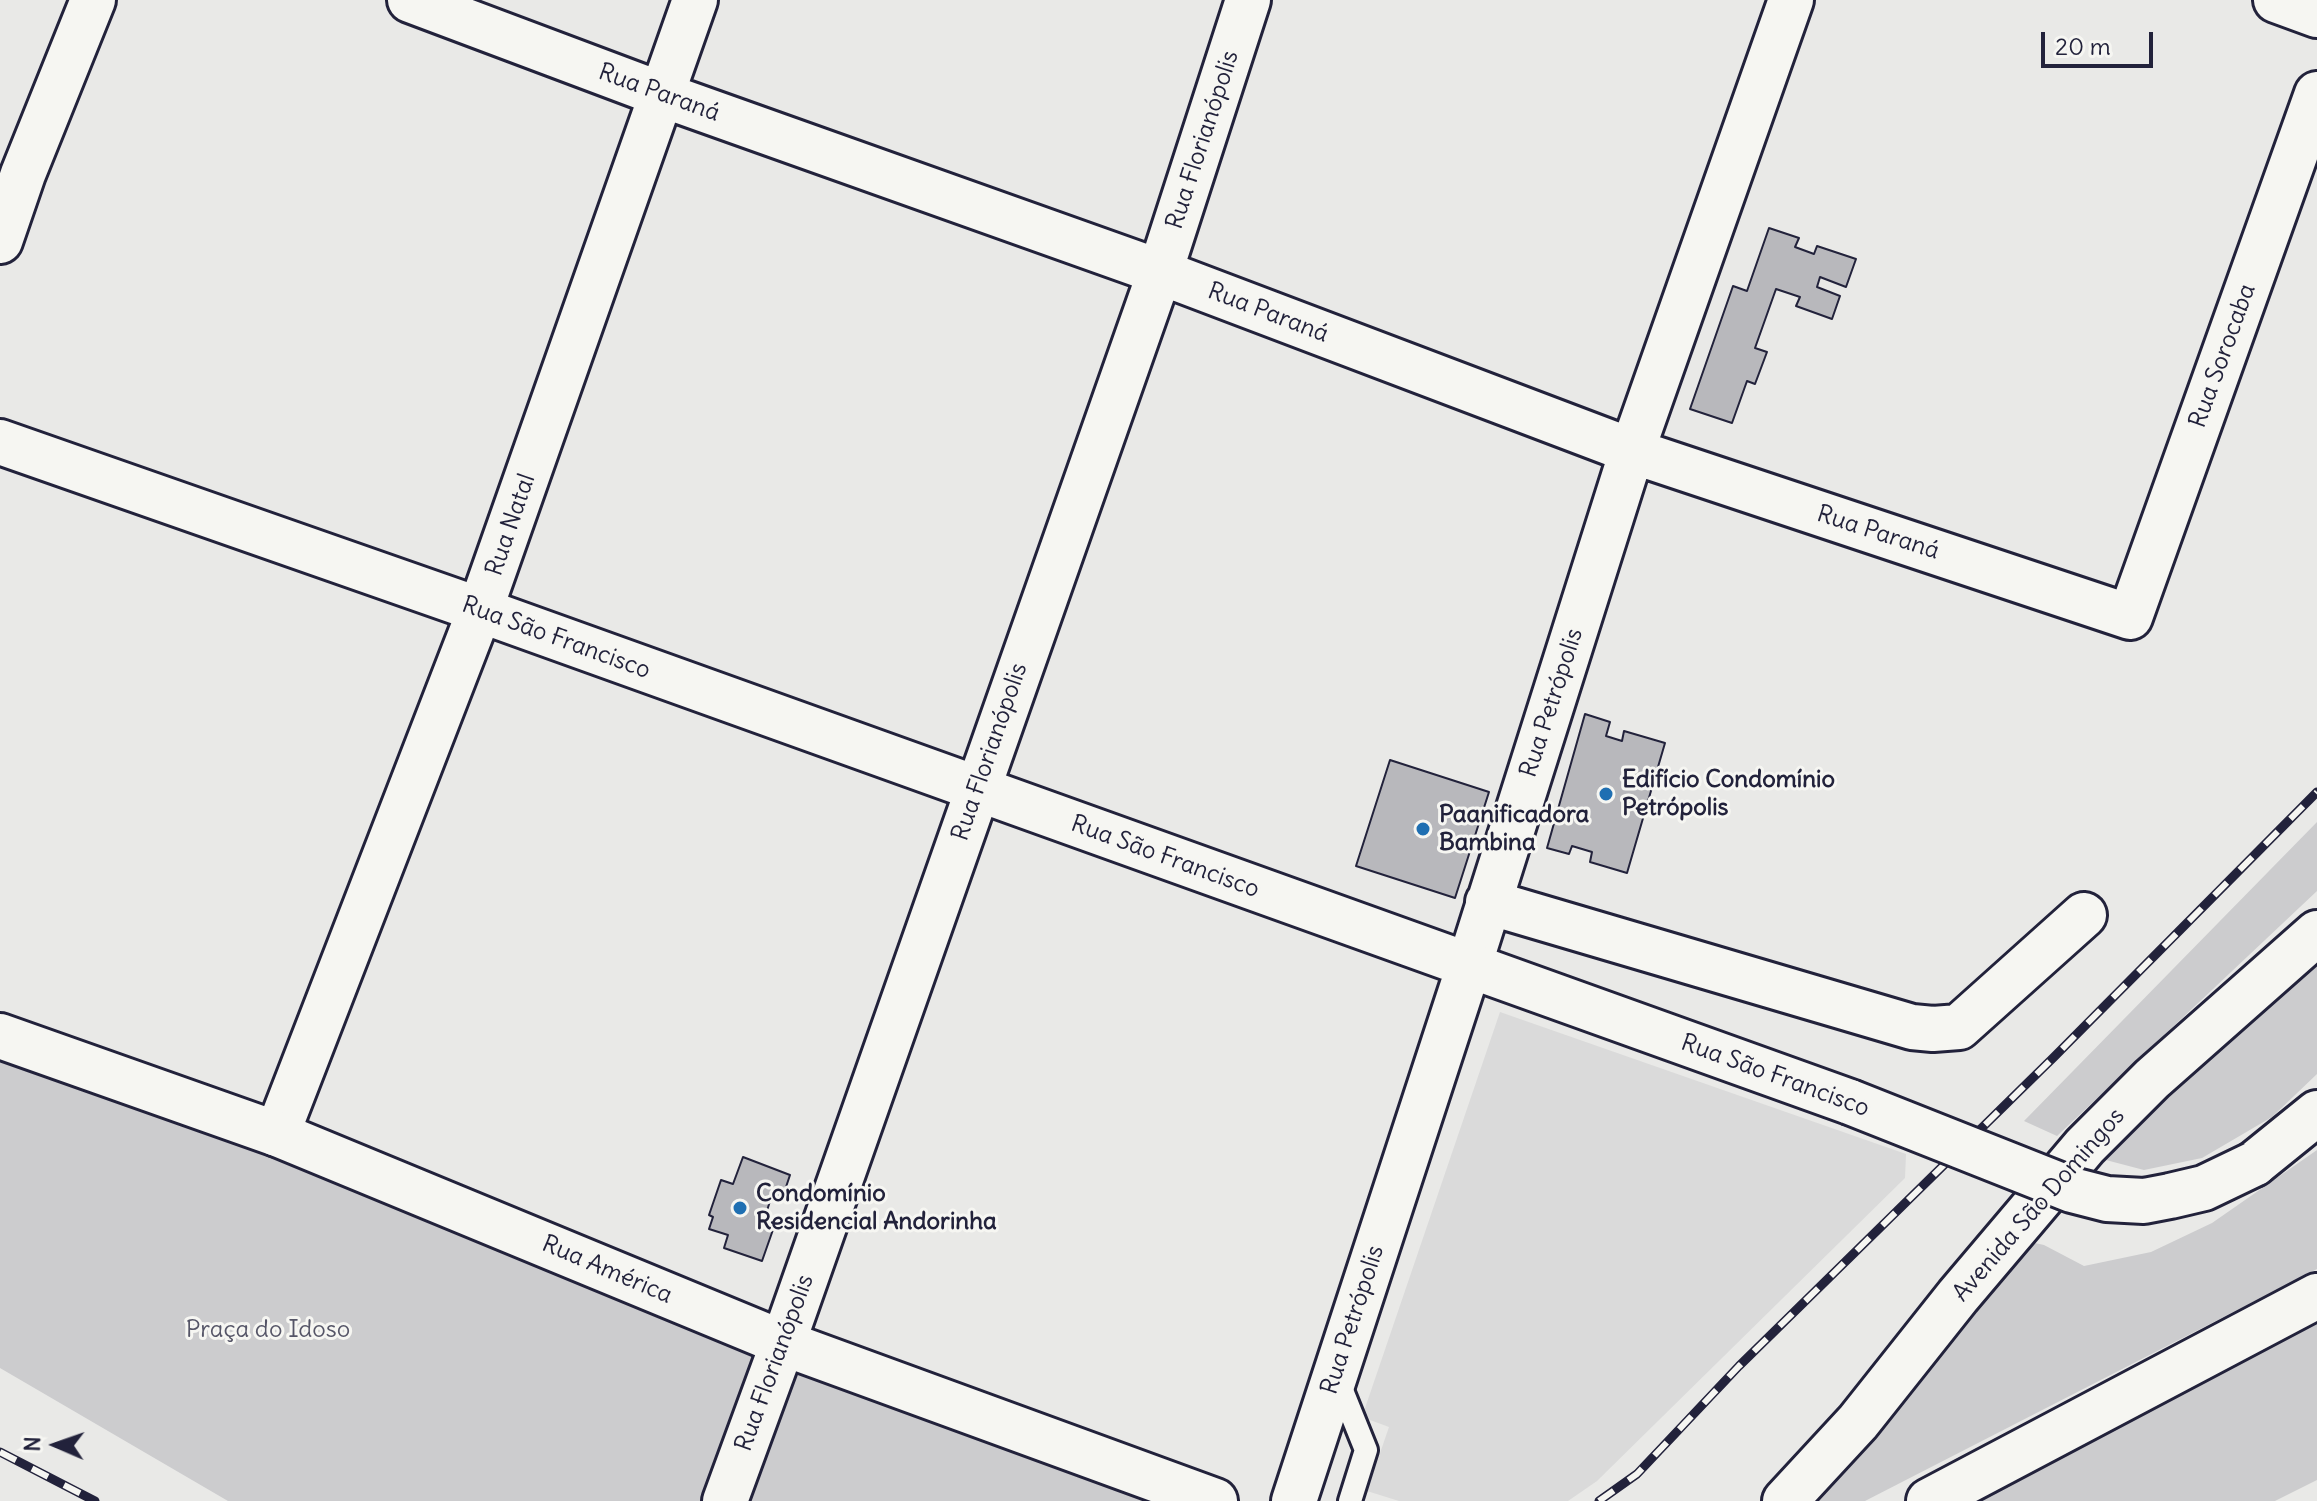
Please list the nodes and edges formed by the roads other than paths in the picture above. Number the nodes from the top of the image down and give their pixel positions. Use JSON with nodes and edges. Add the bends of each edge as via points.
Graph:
{"nodes":[{"id":1,"x":93,"y":0,"type":"edge"},
{"id":2,"x":410,"y":0,"type":"edge"},
{"id":3,"x":695,"y":0,"type":"edge"},
{"id":4,"x":1248,"y":0,"type":"edge"},
{"id":5,"x":1791,"y":0,"type":"edge"},
{"id":6,"x":2276,"y":0,"type":"edge"},
{"id":7,"x":2317,"y":15,"type":"edge"},
{"id":8,"x":2317,"y":94,"type":"edge"},
{"id":9,"x":663,"y":95,"type":"junction"},
{"id":10,"x":0,"y":241,"type":"edge"},
{"id":11,"x":1160,"y":272,"type":"junction"},
{"id":12,"x":0,"y":442,"type":"edge"},
{"id":13,"x":1632,"y":451,"type":"junction"},
{"id":14,"x":480,"y":610,"type":"junction"},
{"id":15,"x":2130,"y":617,"type":"joint"},
{"id":16,"x":976,"y":790,"type":"junction"},
{"id":17,"x":1488,"y":902,"type":"junction"},
{"id":18,"x":2084,"y":915,"type":"dead end"},
{"id":19,"x":2317,"y":933,"type":"edge"},
{"id":20,"x":1469,"y":966,"type":"junction"},
{"id":21,"x":0,"y":1036,"type":"edge"},
{"id":22,"x":2317,"y":1113,"type":"edge"},
{"id":23,"x":277,"y":1134,"type":"junction"},
{"id":24,"x":2317,"y":1296,"type":"edge"},
{"id":25,"x":783,"y":1343,"type":"junction"},
{"id":26,"x":1336,"y":1374,"type":"junction"},
{"id":27,"x":725,"y":1501,"type":"edge"},
{"id":28,"x":1215,"y":1501,"type":"edge"},
{"id":29,"x":1294,"y":1501,"type":"edge"},
{"id":30,"x":1350,"y":1501,"type":"edge"},
{"id":31,"x":1785,"y":1501,"type":"edge"},
{"id":32,"x":1929,"y":1501,"type":"edge"}],
"edges":[{"from":1,"to":10,"type":"street"},
{"from":2,"to":9,"type":"street","name":"Rua Paraná"},
{"from":3,"to":9,"type":"street","name":"Rua Natal"},
{"from":4,"to":11,"type":"street","name":"Rua Florianópolis"},
{"from":5,"to":13,"type":"street","name":"Rua Petrópolis"},
{"from":6,"to":7,"type":"street"},
{"from":8,"to":15,"type":"street","name":"Rua Sorocaba"},
{"from":9,"to":11,"type":"street","name":"Rua Paraná"},
{"from":9,"to":14,"type":"street","name":"Rua Natal"},
{"from":11,"to":13,"type":"street","name":"Rua Paraná"},
{"from":11,"to":16,"type":"street","name":"Rua Florianópolis"},
{"from":12,"to":14,"type":"street","name":"Rua São Francisco"},
{"from":13,"to":15,"type":"street","name":"Rua Paraná"},
{"from":13,"to":17,"type":"street","name":"Rua Petrópolis"},
{"from":14,"to":16,"type":"street","name":"Rua São Francisco"},
{"from":14,"to":23,"type":"street","name":"Rua Natal"},
{"from":16,"to":20,"type":"street","name":"Rua São Francisco"},
{"from":16,"to":25,"type":"street","name":"Rua Florianópolis"},
{"from":17,"to":18,"type":"street","via":[[1933,1029],[1959,1027]]},
{"from":17,"to":20,"type":"street","name":"Rua Petrópolis"},
{"from":19,"to":31,"type":"street","name":"Avenida São Domingos","via":[[2152,1079],[2085,1146],[1858,1422]]},
{"from":20,"to":22,"type":"street","name":"Rua São Francisco","bridge":true,"via":[[2107,1199],[2144,1201],[2204,1188],[2254,1164]]},
{"from":20,"to":26,"type":"street","name":"Rua Petrópolis"},
{"from":21,"to":23,"type":"street","name":"Rua América"},
{"from":23,"to":25,"type":"street","name":"Rua América"},
{"from":24,"to":32,"type":"street"},
{"from":25,"to":27,"type":"street","name":"Rua Florianópolis"},
{"from":25,"to":28,"type":"street","name":"Rua América"},
{"from":26,"to":29,"type":"street","name":"Rua Petrópolis"},
{"from":26,"to":30,"type":"lane","via":[[1366,1450]]}]}
